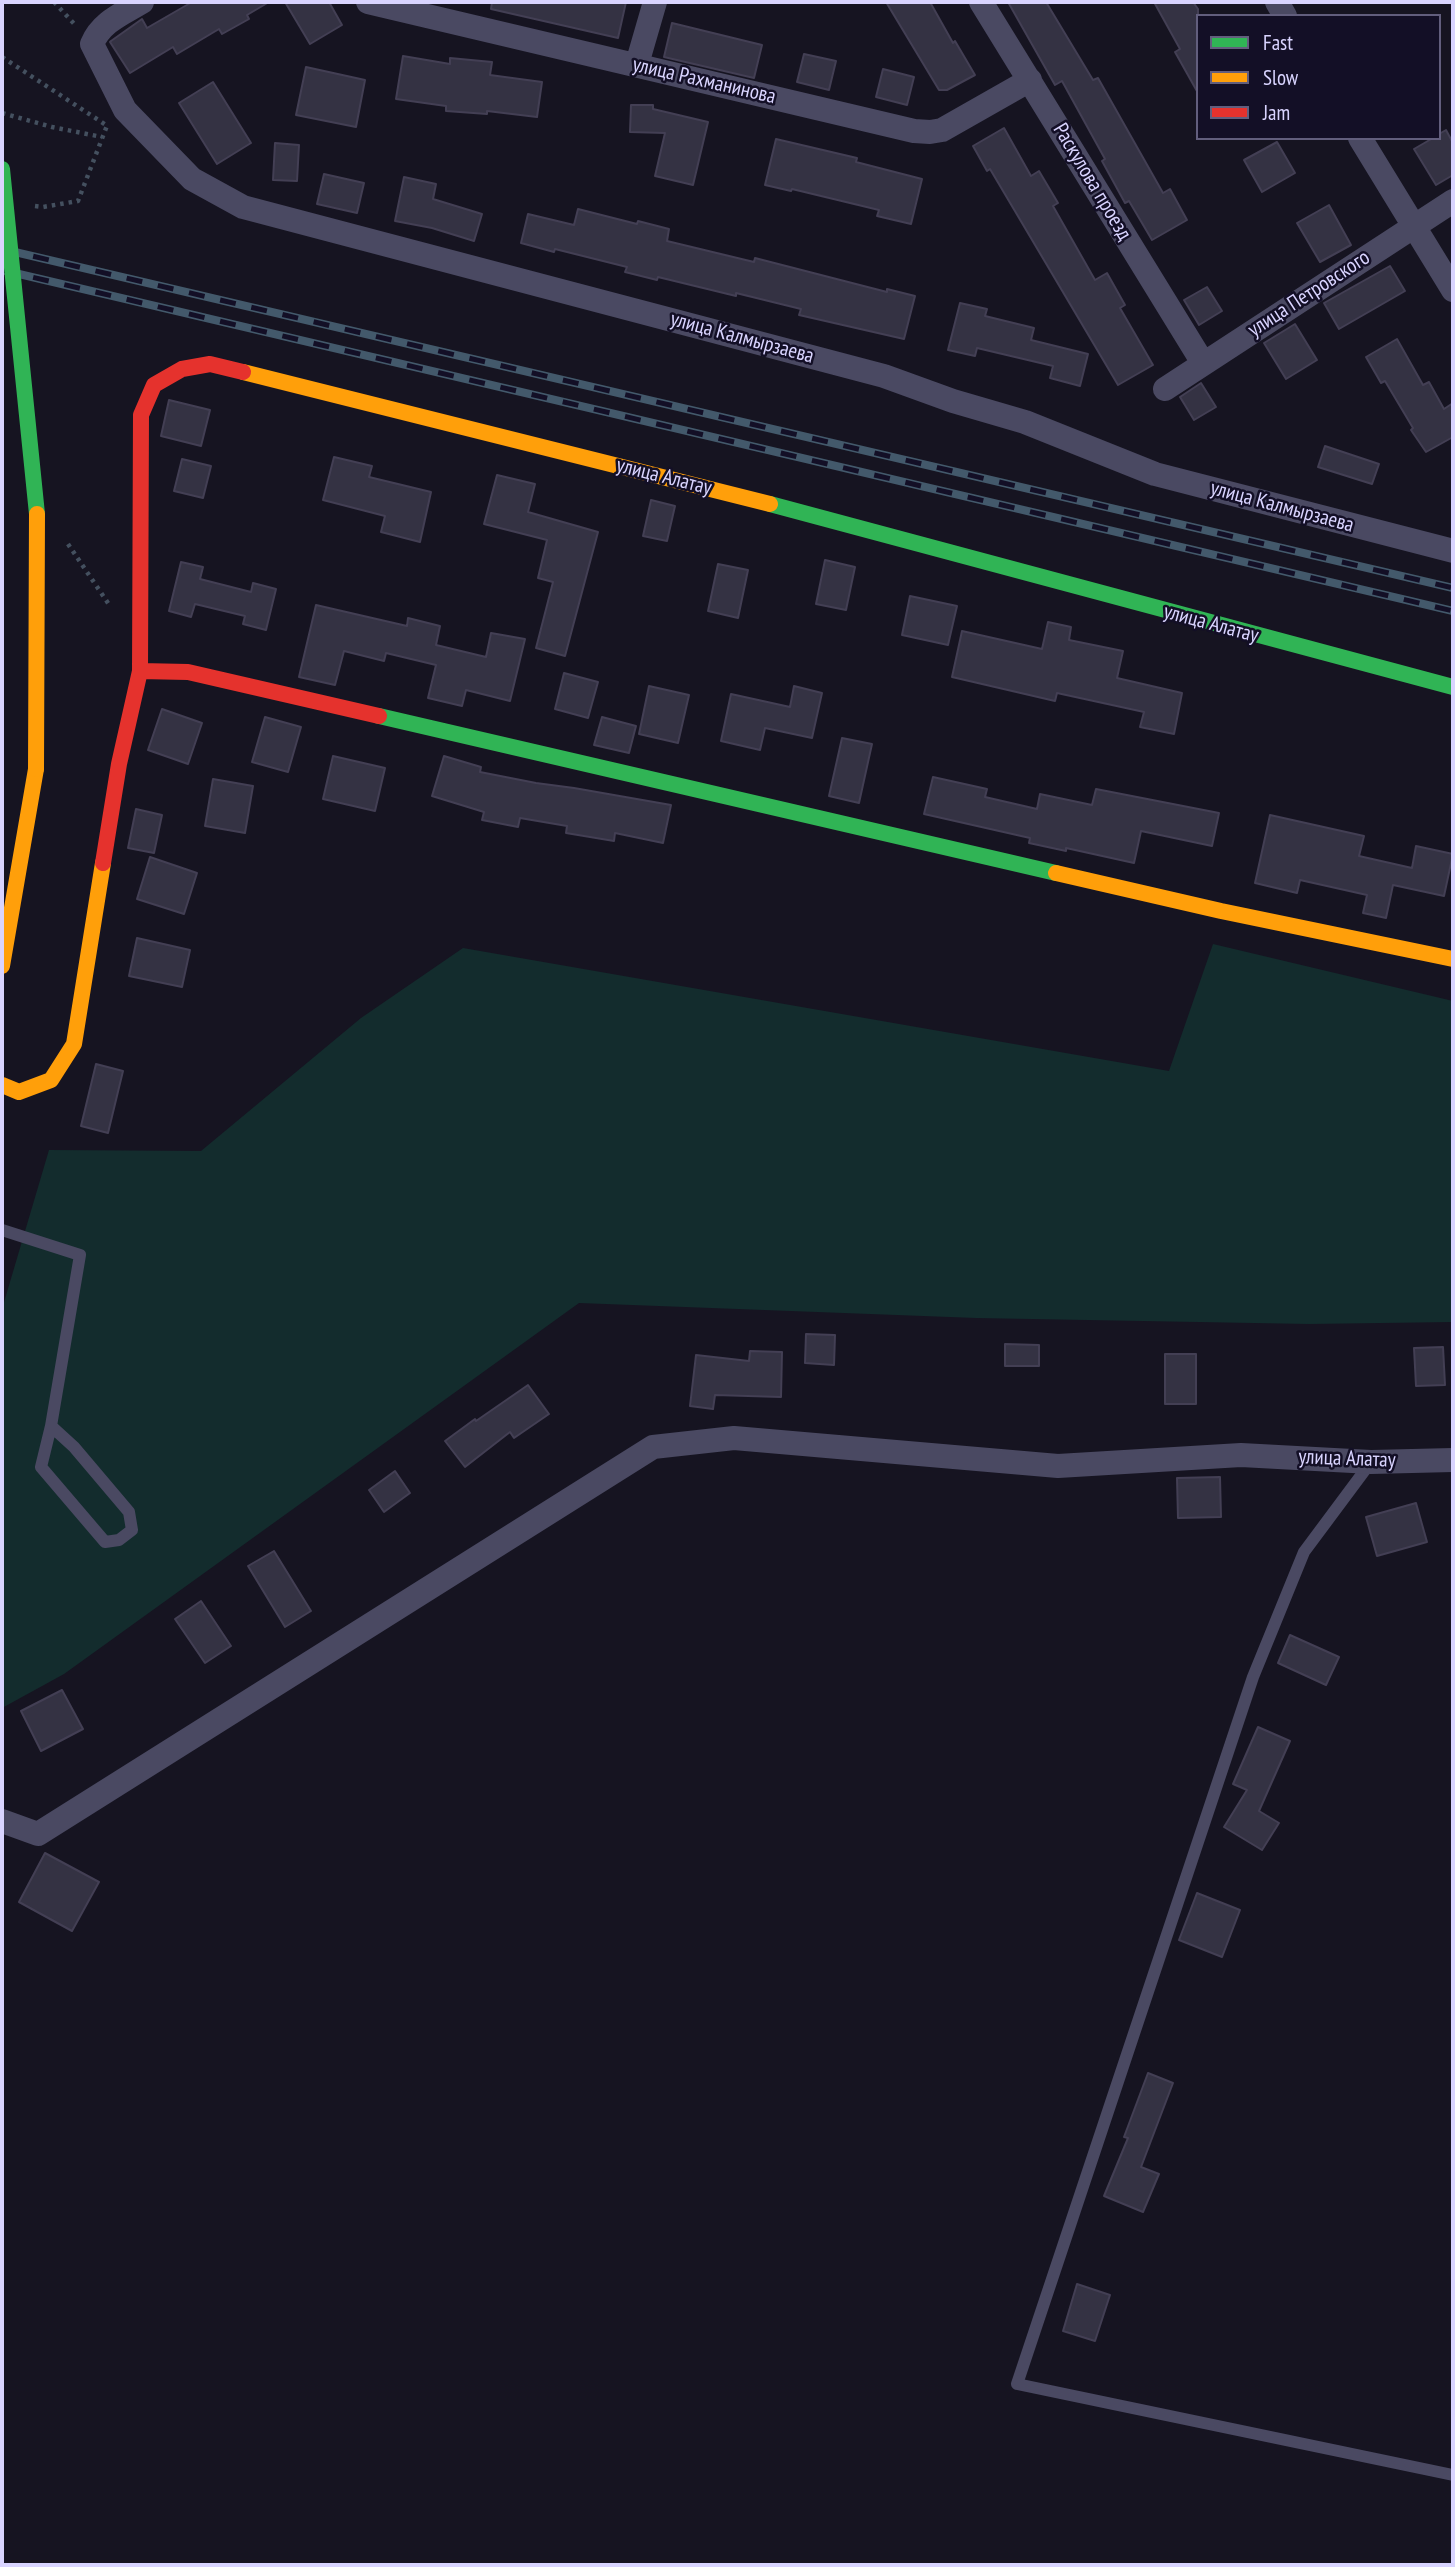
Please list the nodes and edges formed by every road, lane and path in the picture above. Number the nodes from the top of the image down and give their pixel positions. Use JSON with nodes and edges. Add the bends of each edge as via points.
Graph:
{"nodes":[{"id":1,"x":142,"y":2,"type":"edge"},
{"id":2,"x":368,"y":2,"type":"edge"},
{"id":3,"x":655,"y":2,"type":"edge"},
{"id":4,"x":981,"y":2,"type":"edge"},
{"id":5,"x":2,"y":57,"type":"edge"},
{"id":6,"x":637,"y":64,"type":"junction"},
{"id":7,"x":1030,"y":80,"type":"junction"},
{"id":8,"x":118,"y":96,"type":"junction"},
{"id":9,"x":2,"y":113,"type":"edge"},
{"id":10,"x":107,"y":125,"type":"junction"},
{"id":11,"x":102,"y":137,"type":"junction"},
{"id":12,"x":1361,"y":140,"type":"edge"},
{"id":13,"x":2,"y":169,"type":"edge"},
{"id":14,"x":1453,"y":201,"type":"edge"},
{"id":15,"x":29,"y":205,"type":"dead end"},
{"id":16,"x":1414,"y":226,"type":"junction"},
{"id":17,"x":1453,"y":290,"type":"edge"},
{"id":18,"x":1202,"y":363,"type":"junction"},
{"id":19,"x":1165,"y":389,"type":"dead end"},
{"id":20,"x":60,"y":533,"type":"dead end"},
{"id":21,"x":1453,"y":551,"type":"edge"},
{"id":22,"x":112,"y":608,"type":"dead end"},
{"id":23,"x":140,"y":671,"type":"junction"},
{"id":24,"x":1453,"y":687,"type":"edge"},
{"id":25,"x":1453,"y":959,"type":"edge"},
{"id":26,"x":2,"y":966,"type":"edge"},
{"id":27,"x":2,"y":1085,"type":"edge"},
{"id":28,"x":2,"y":1230,"type":"edge"},
{"id":29,"x":51,"y":1426,"type":"junction"},
{"id":30,"x":1453,"y":1460,"type":"edge"},
{"id":31,"x":1371,"y":1462,"type":"junction"},
{"id":32,"x":2,"y":1821,"type":"edge"},
{"id":33,"x":1453,"y":2475,"type":"edge"}],
"edges":[{"from":1,"to":8,"type":"street","name":"улица Калмырзаева","via":[[107,22],[92,44]]},
{"from":2,"to":6,"type":"street","name":"улица Рахманинова"},
{"from":3,"to":6,"type":"street"},
{"from":4,"to":7,"type":"street","name":"Раскулова проезд"},
{"from":5,"to":10,"type":"path"},
{"from":6,"to":7,"type":"street","name":"улица Рахманинова","via":[[930,132],[942,130]]},
{"from":7,"to":18,"type":"street","name":"Раскулова проезд"},
{"from":8,"to":10,"type":"path"},
{"from":8,"to":21,"type":"street","name":"улица Калмырзаева","via":[[125,110],[192,179],[243,207],[884,376],[1025,422],[1156,474]]},
{"from":9,"to":11,"type":"path"},
{"from":10,"to":11,"type":"path"},
{"from":11,"to":15,"type":"path","via":[[78,201]]},
{"from":12,"to":16,"type":"street"},
{"from":13,"to":26,"type":"street","bridge":true,"via":[[37,500],[37,769]]},
{"from":14,"to":16,"type":"street","name":"улица Петровского"},
{"from":16,"to":17,"type":"street"},
{"from":16,"to":18,"type":"street","name":"улица Петровского"},
{"from":18,"to":19,"type":"street","name":"улица Петровского"},
{"from":20,"to":22,"type":"path"},
{"from":23,"to":24,"type":"street","name":"улица Алатау","via":[[141,415],[154,385],[182,369],[210,364],[736,495]]},
{"from":23,"to":25,"type":"street","via":[[188,672],[1221,912]]},
{"from":23,"to":27,"type":"street","name":"улица Алатау","via":[[119,764],[74,1044],[51,1080],[19,1093]]},
{"from":28,"to":29,"type":"lane","via":[[80,1255]]},
{"from":29,"to":29,"type":"lane","via":[[129,1512],[132,1530],[119,1540],[105,1542],[41,1467]]},
{"from":30,"to":31,"type":"street","name":"улица Алатау"},
{"from":31,"to":32,"type":"street","name":"улица Алатау","via":[[1241,1455],[1058,1466],[734,1438],[653,1447],[38,1834]]},
{"from":31,"to":33,"type":"lane","via":[[1304,1552],[1253,1677],[1017,2384]]}]}
